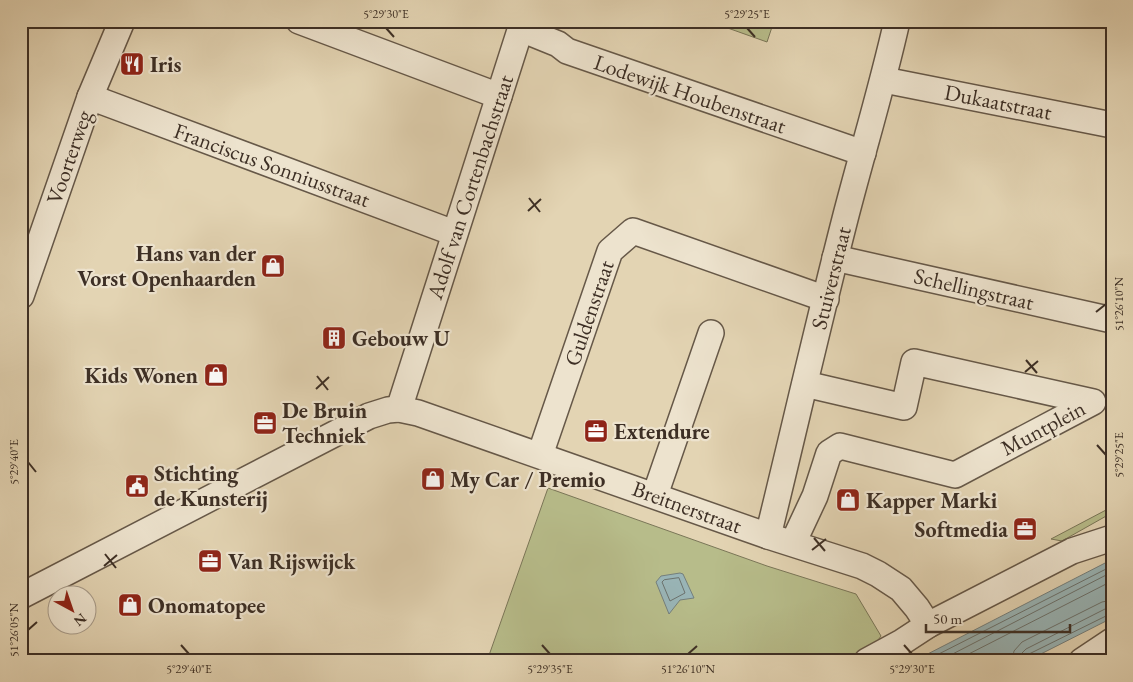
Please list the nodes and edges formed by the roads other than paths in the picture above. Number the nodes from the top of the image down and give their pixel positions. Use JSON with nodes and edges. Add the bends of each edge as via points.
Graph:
{"nodes":[{"id":1,"x":122,"y":21,"type":"edge"},
{"id":2,"x":299,"y":21,"type":"edge"},
{"id":3,"x":897,"y":21,"type":"edge"},
{"id":4,"x":522,"y":25,"type":"edge"},
{"id":5,"x":884,"y":80,"type":"junction"},
{"id":6,"x":499,"y":96,"type":"junction"},
{"id":7,"x":90,"y":97,"type":"junction"},
{"id":8,"x":1112,"y":125,"type":"edge"},
{"id":9,"x":863,"y":153,"type":"junction"},
{"id":10,"x":454,"y":232,"type":"junction"},
{"id":11,"x":835,"y":258,"type":"junction"},
{"id":12,"x":21,"y":296,"type":"edge"},
{"id":13,"x":826,"y":299,"type":"junction"},
{"id":14,"x":1112,"y":320,"type":"edge"},
{"id":15,"x":711,"y":334,"type":"dead end"},
{"id":16,"x":805,"y":384,"type":"junction"},
{"id":17,"x":399,"y":409,"type":"junction"},
{"id":18,"x":540,"y":455,"type":"junction"},
{"id":19,"x":655,"y":495,"type":"junction"},
{"id":20,"x":1112,"y":522,"type":"edge"},
{"id":21,"x":768,"y":536,"type":"junction"},
{"id":22,"x":1112,"y":538,"type":"edge"},
{"id":23,"x":793,"y":543,"type":"junction"},
{"id":24,"x":1072,"y":551,"type":"junction"},
{"id":25,"x":21,"y":596,"type":"edge"},
{"id":26,"x":928,"y":624,"type":"junction"},
{"id":27,"x":1112,"y":641,"type":"edge"},
{"id":28,"x":867,"y":661,"type":"edge"},
{"id":29,"x":1082,"y":661,"type":"edge"}],
"edges":[{"from":1,"to":7,"type":"street","name":"Voorterweg"},
{"from":2,"to":6,"type":"street"},
{"from":3,"to":5,"type":"street","name":"Stuiverstraat"},
{"from":4,"to":6,"type":"street","name":"Adolf van Cortenbachstraat"},
{"from":4,"to":9,"type":"street","name":"Lodewijk Houbenstraat","via":[[567,51]]},
{"from":5,"to":8,"type":"street","name":"Dukaatstraat"},
{"from":5,"to":9,"type":"street","name":"Stuiverstraat"},
{"from":6,"to":10,"type":"street","name":"Adolf van Cortenbachstraat"},
{"from":7,"to":10,"type":"street","name":"Franciscus Sonniusstraat"},
{"from":7,"to":12,"type":"street","name":"Voorterweg"},
{"from":9,"to":11,"type":"street","name":"Stuiverstraat"},
{"from":10,"to":17,"type":"street","name":"Adolf van Cortenbachstraat"},
{"from":11,"to":13,"type":"street","name":"Stuiverstraat"},
{"from":11,"to":14,"type":"street","name":"Schellingstraat"},
{"from":13,"to":16,"type":"street","name":"Stuiverstraat"},
{"from":13,"to":18,"type":"street","name":"Guldenstraat","via":[[633,231],[610,251]]},
{"from":15,"to":19,"type":"street"},
{"from":16,"to":21,"type":"street","name":"Stuiverstraat"},
{"from":16,"to":23,"type":"street","name":"Muntplein","via":[[904,407],[914,362],[1093,402],[955,475],[840,446],[829,453],[815,496]]},
{"from":17,"to":18,"type":"street","name":"Breitnerstraat"},
{"from":17,"to":25,"type":"street","via":[[369,416]]},
{"from":18,"to":19,"type":"street","name":"Breitnerstraat"},
{"from":19,"to":21,"type":"street","name":"Breitnerstraat"},
{"from":20,"to":24,"type":"street","via":[[1096,530]]},
{"from":21,"to":23,"type":"street","name":"Breitnerstraat"},
{"from":22,"to":24,"type":"street"},
{"from":23,"to":26,"type":"street","name":"Breitnerstraat","via":[[878,574],[900,589]]},
{"from":24,"to":26,"type":"street"},
{"from":26,"to":28,"type":"street"},
{"from":27,"to":29,"type":"street"}]}
